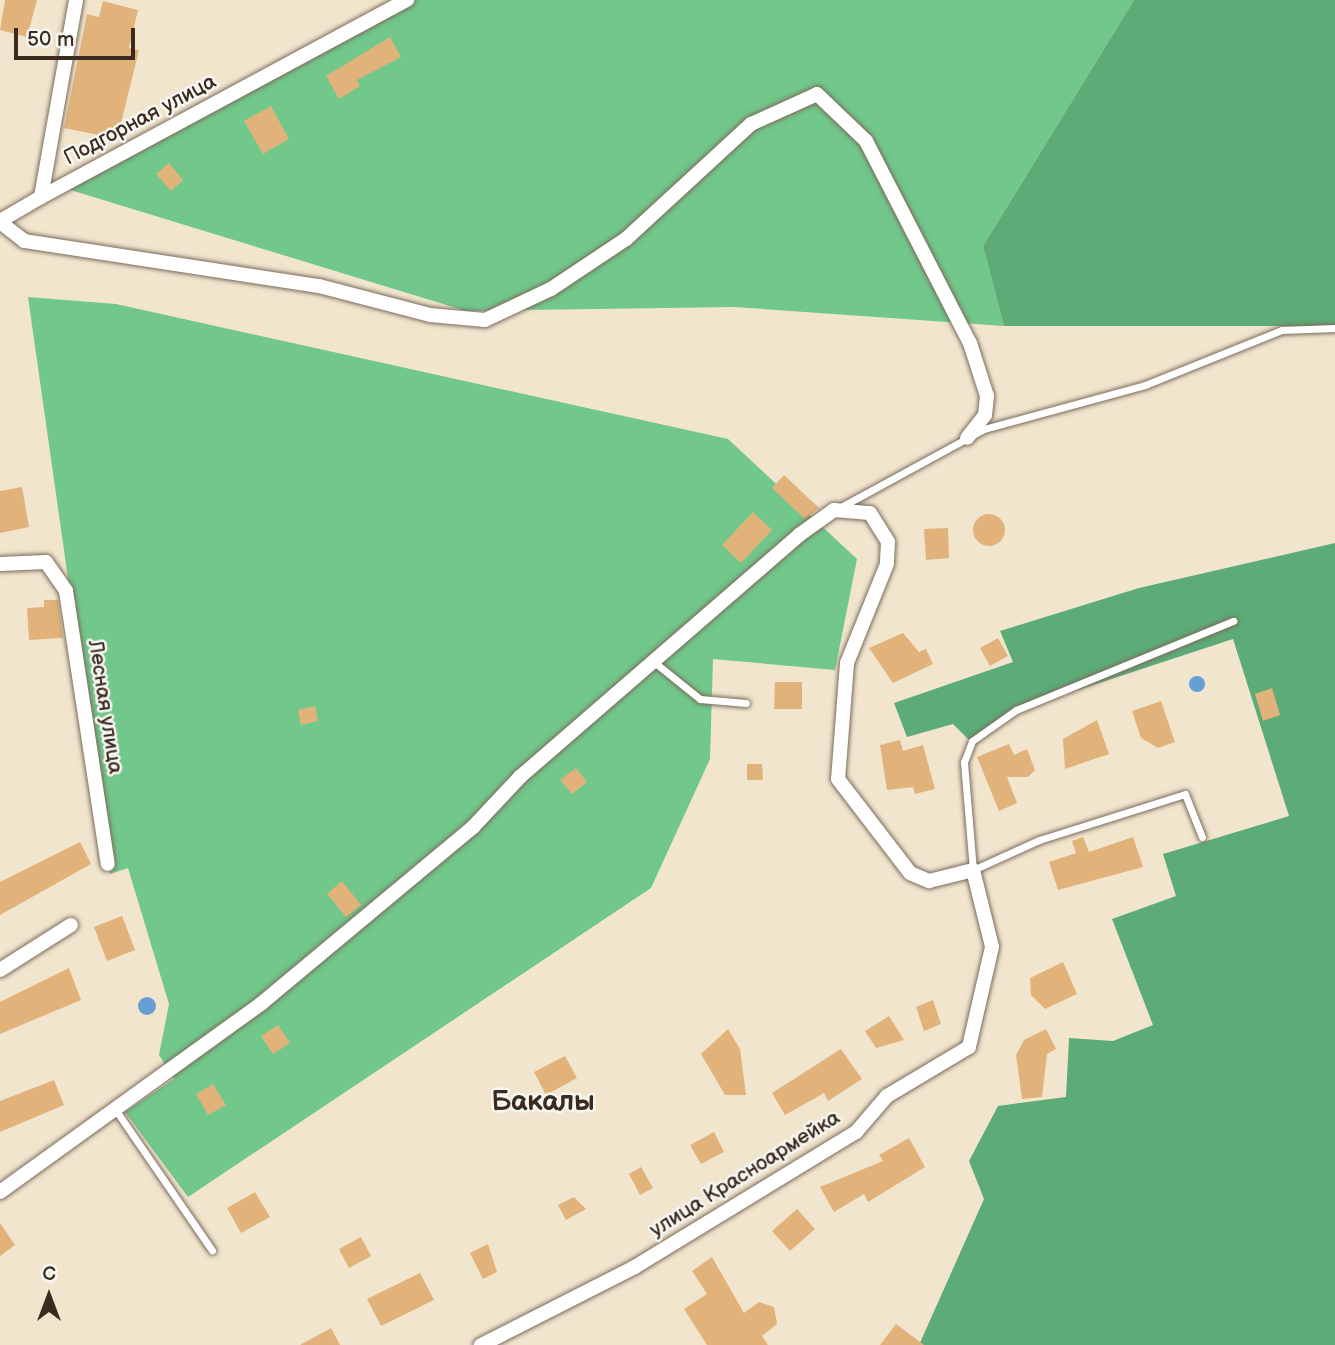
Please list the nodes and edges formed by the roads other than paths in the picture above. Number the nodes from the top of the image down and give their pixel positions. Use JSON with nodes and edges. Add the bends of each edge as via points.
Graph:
{"nodes":[{"id":1,"x":76,"y":0,"type":"edge"},
{"id":2,"x":407,"y":0,"type":"edge"},
{"id":3,"x":41,"y":197,"type":"junction"},
{"id":4,"x":0,"y":222,"type":"edge"},
{"id":5,"x":1335,"y":328,"type":"edge"},
{"id":6,"x":967,"y":438,"type":"junction"},
{"id":7,"x":834,"y":510,"type":"junction"},
{"id":8,"x":0,"y":564,"type":"edge"},
{"id":9,"x":1233,"y":621,"type":"dead end"},
{"id":10,"x":653,"y":661,"type":"junction"},
{"id":11,"x":746,"y":703,"type":"dead end"},
{"id":12,"x":1202,"y":837,"type":"dead end"},
{"id":13,"x":108,"y":864,"type":"dead end"},
{"id":14,"x":973,"y":870,"type":"junction"},
{"id":15,"x":71,"y":925,"type":"dead end"},
{"id":16,"x":0,"y":970,"type":"edge"},
{"id":17,"x":117,"y":1112,"type":"junction"},
{"id":18,"x":0,"y":1192,"type":"edge"},
{"id":19,"x":212,"y":1251,"type":"dead end"},
{"id":20,"x":481,"y":1345,"type":"edge"}],
"edges":[{"from":1,"to":3,"type":"street"},
{"from":2,"to":3,"type":"street","name":"Подгорная улица"},
{"from":3,"to":4,"type":"street","name":"Подгорная улица"},
{"from":4,"to":6,"type":"street","via":[[24,241],[318,286],[430,316],[485,320],[551,289],[625,239],[751,124],[817,94],[866,141],[971,343],[988,396],[985,415]]},
{"from":5,"to":6,"type":"lane","via":[[1282,330],[1145,385]]},
{"from":6,"to":7,"type":"lane"},
{"from":7,"to":10,"type":"street"},
{"from":7,"to":14,"type":"street","via":[[870,513],[888,542],[883,586],[847,663],[838,779],[911,873],[929,881]]},
{"from":8,"to":13,"type":"street","name":"Лесная улица","via":[[46,562],[66,591]]},
{"from":9,"to":14,"type":"lane","via":[[1016,710],[972,741],[964,762]]},
{"from":10,"to":11,"type":"lane","via":[[700,699]]},
{"from":10,"to":17,"type":"street","via":[[520,777],[473,827],[262,1003],[155,1076]]},
{"from":12,"to":14,"type":"lane","via":[[1185,794],[1039,840]]},
{"from":14,"to":20,"type":"street","name":"улица Красноармейка","via":[[992,947],[969,1047],[887,1096],[856,1132],[635,1267]]},
{"from":15,"to":16,"type":"street"},
{"from":17,"to":18,"type":"street"},
{"from":17,"to":19,"type":"lane"}]}
